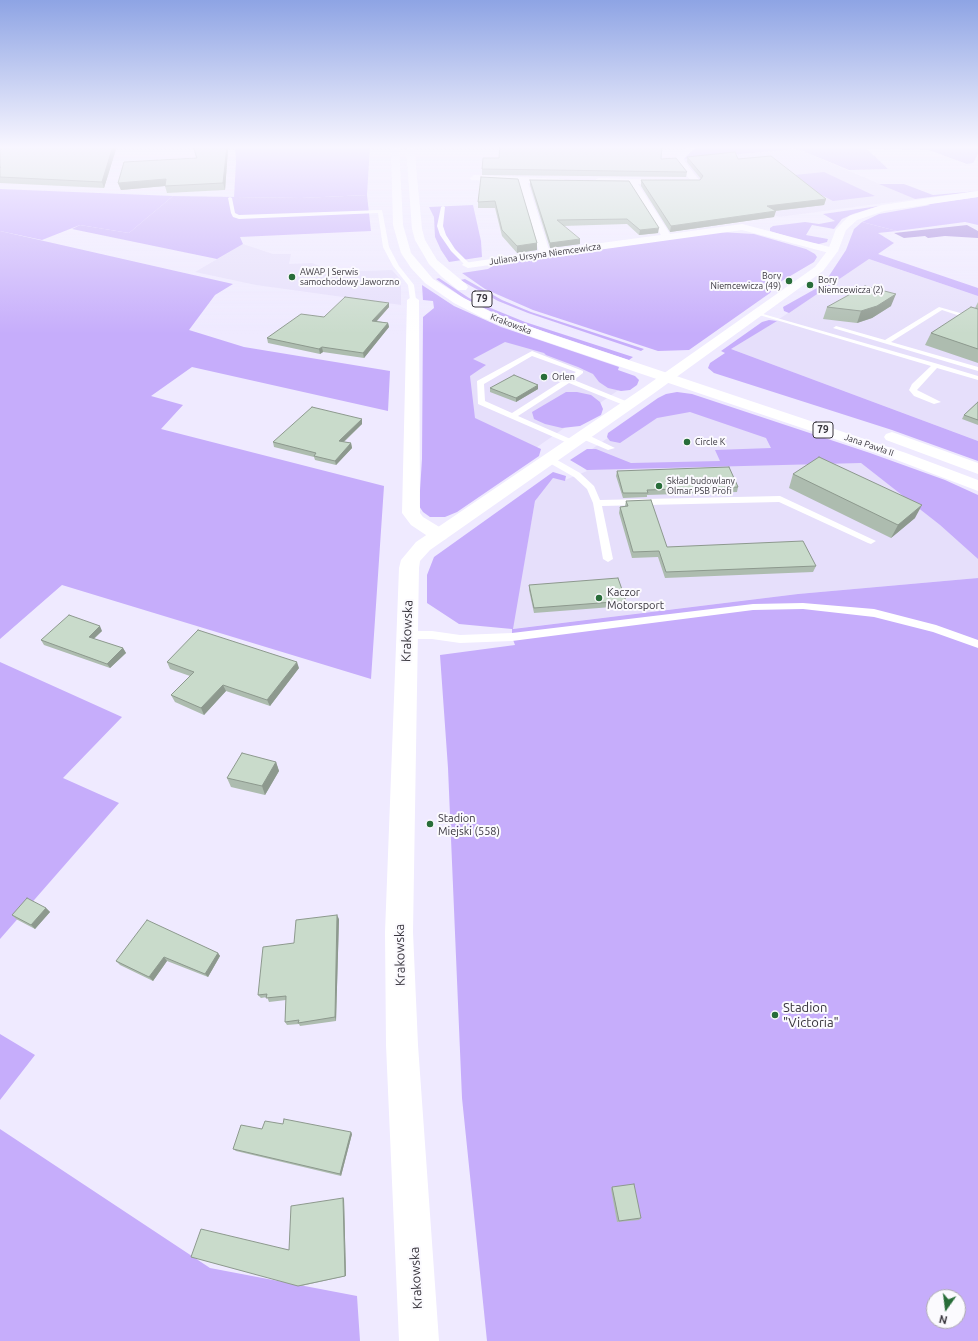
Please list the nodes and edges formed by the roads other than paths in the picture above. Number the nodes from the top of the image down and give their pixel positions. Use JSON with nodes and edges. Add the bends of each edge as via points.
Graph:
{"nodes":[{"id":1,"x":232,"y":209,"type":"edge"},
{"id":2,"x":397,"y":209,"type":"edge"},
{"id":3,"x":415,"y":209,"type":"edge"},
{"id":4,"x":443,"y":209,"type":"edge"},
{"id":5,"x":531,"y":209,"type":"edge"},
{"id":6,"x":649,"y":209,"type":"edge"},
{"id":7,"x":884,"y":209,"type":"edge"},
{"id":8,"x":667,"y":237,"type":"junction"},
{"id":9,"x":833,"y":251,"type":"junction"},
{"id":10,"x":545,"y":254,"type":"junction"},
{"id":11,"x":468,"y":265,"type":"joint"},
{"id":12,"x":471,"y":292,"type":"dead end"},
{"id":13,"x":413,"y":300,"type":"joint"},
{"id":14,"x":505,"y":309,"type":"dead end"},
{"id":15,"x":761,"y":311,"type":"junction"},
{"id":16,"x":978,"y":320,"type":"edge"},
{"id":17,"x":886,"y":342,"type":"junction"},
{"id":18,"x":936,"y":365,"type":"junction"},
{"id":19,"x":680,"y":368,"type":"junction"},
{"id":20,"x":978,"y":369,"type":"edge"},
{"id":21,"x":667,"y":378,"type":"junction"},
{"id":22,"x":978,"y":378,"type":"edge"},
{"id":23,"x":568,"y":380,"type":"junction"},
{"id":24,"x":937,"y":402,"type":"dead end"},
{"id":25,"x":629,"y":404,"type":"junction"},
{"id":26,"x":808,"y":410,"type":"dead end"},
{"id":27,"x":512,"y":416,"type":"junction"},
{"id":28,"x":882,"y":434,"type":"dead end"},
{"id":29,"x":578,"y":439,"type":"junction"},
{"id":30,"x":611,"y":448,"type":"dead end"},
{"id":31,"x":549,"y":459,"type":"junction"},
{"id":32,"x":978,"y":468,"type":"edge"},
{"id":33,"x":978,"y":486,"type":"edge"},
{"id":34,"x":598,"y":503,"type":"junction"},
{"id":35,"x":439,"y":534,"type":"junction"},
{"id":36,"x":870,"y":541,"type":"dead end"},
{"id":37,"x":608,"y":559,"type":"dead end"},
{"id":38,"x":407,"y":635,"type":"junction"},
{"id":39,"x":978,"y":644,"type":"edge"},
{"id":40,"x":419,"y":1341,"type":"edge"}],
"edges":[{"from":1,"to":13,"type":"lane","via":[[235,216],[239,217],[380,211],[386,247],[396,266],[411,285]]},
{"from":2,"to":21,"type":"street","name":"Krakowska","number":"79","via":[[400,238],[406,253],[430,281],[462,303],[495,318]]},
{"from":3,"to":12,"type":"street","number":"79","via":[[417,230],[426,253],[440,270]]},
{"from":4,"to":11,"type":"lane","via":[[440,226],[442,235]]},
{"from":5,"to":10,"type":"street"},
{"from":6,"to":8,"type":"street"},
{"from":7,"to":9,"type":"street","via":[[860,214],[850,220],[841,229]]},
{"from":8,"to":9,"type":"street","name":"Juliana Ursyna Niemcewicza","via":[[742,227]]},
{"from":8,"to":10,"type":"street","name":"Juliana Ursyna Niemcewicza"},
{"from":9,"to":15,"type":"street","via":[[819,269]]},
{"from":10,"to":11,"type":"street","name":"Juliana Ursyna Niemcewicza"},
{"from":13,"to":35,"type":"street","via":[[411,512],[417,521]]},
{"from":14,"to":19,"type":"street","name":"Krakowska","number":"79"},
{"from":15,"to":17,"type":"lane"},
{"from":15,"to":18,"type":"lane"},
{"from":15,"to":19,"type":"street"},
{"from":16,"to":17,"type":"lane","via":[[941,308]]},
{"from":17,"to":20,"type":"lane"},
{"from":18,"to":22,"type":"lane"},
{"from":18,"to":24,"type":"lane","via":[[913,390]]},
{"from":19,"to":21,"type":"street"},
{"from":19,"to":26,"type":"street","number":"79"},
{"from":21,"to":25,"type":"street"},
{"from":21,"to":33,"type":"street","name":"Jana Pawła II","number":"79","via":[[900,456]]},
{"from":23,"to":25,"type":"lane"},
{"from":23,"to":27,"type":"lane"},
{"from":23,"to":27,"type":"lane","via":[[581,372],[532,353],[480,383],[481,402]]},
{"from":25,"to":29,"type":"street"},
{"from":27,"to":29,"type":"lane"},
{"from":28,"to":32,"type":"street","name":"Jana Pawła II"},
{"from":29,"to":30,"type":"lane"},
{"from":29,"to":31,"type":"street"},
{"from":31,"to":34,"type":"lane","via":[[577,475],[591,488]]},
{"from":31,"to":35,"type":"street"},
{"from":34,"to":36,"type":"lane","via":[[780,499]]},
{"from":34,"to":37,"type":"lane"},
{"from":35,"to":38,"type":"street","name":"Krakowska","via":[[418,550],[411,560]]},
{"from":38,"to":39,"type":"lane","via":[[460,639],[512,637],[753,608],[803,606],[874,613],[936,629]]},
{"from":38,"to":40,"type":"street","name":"Krakowska","via":[[399,932],[402,1045]]}]}
